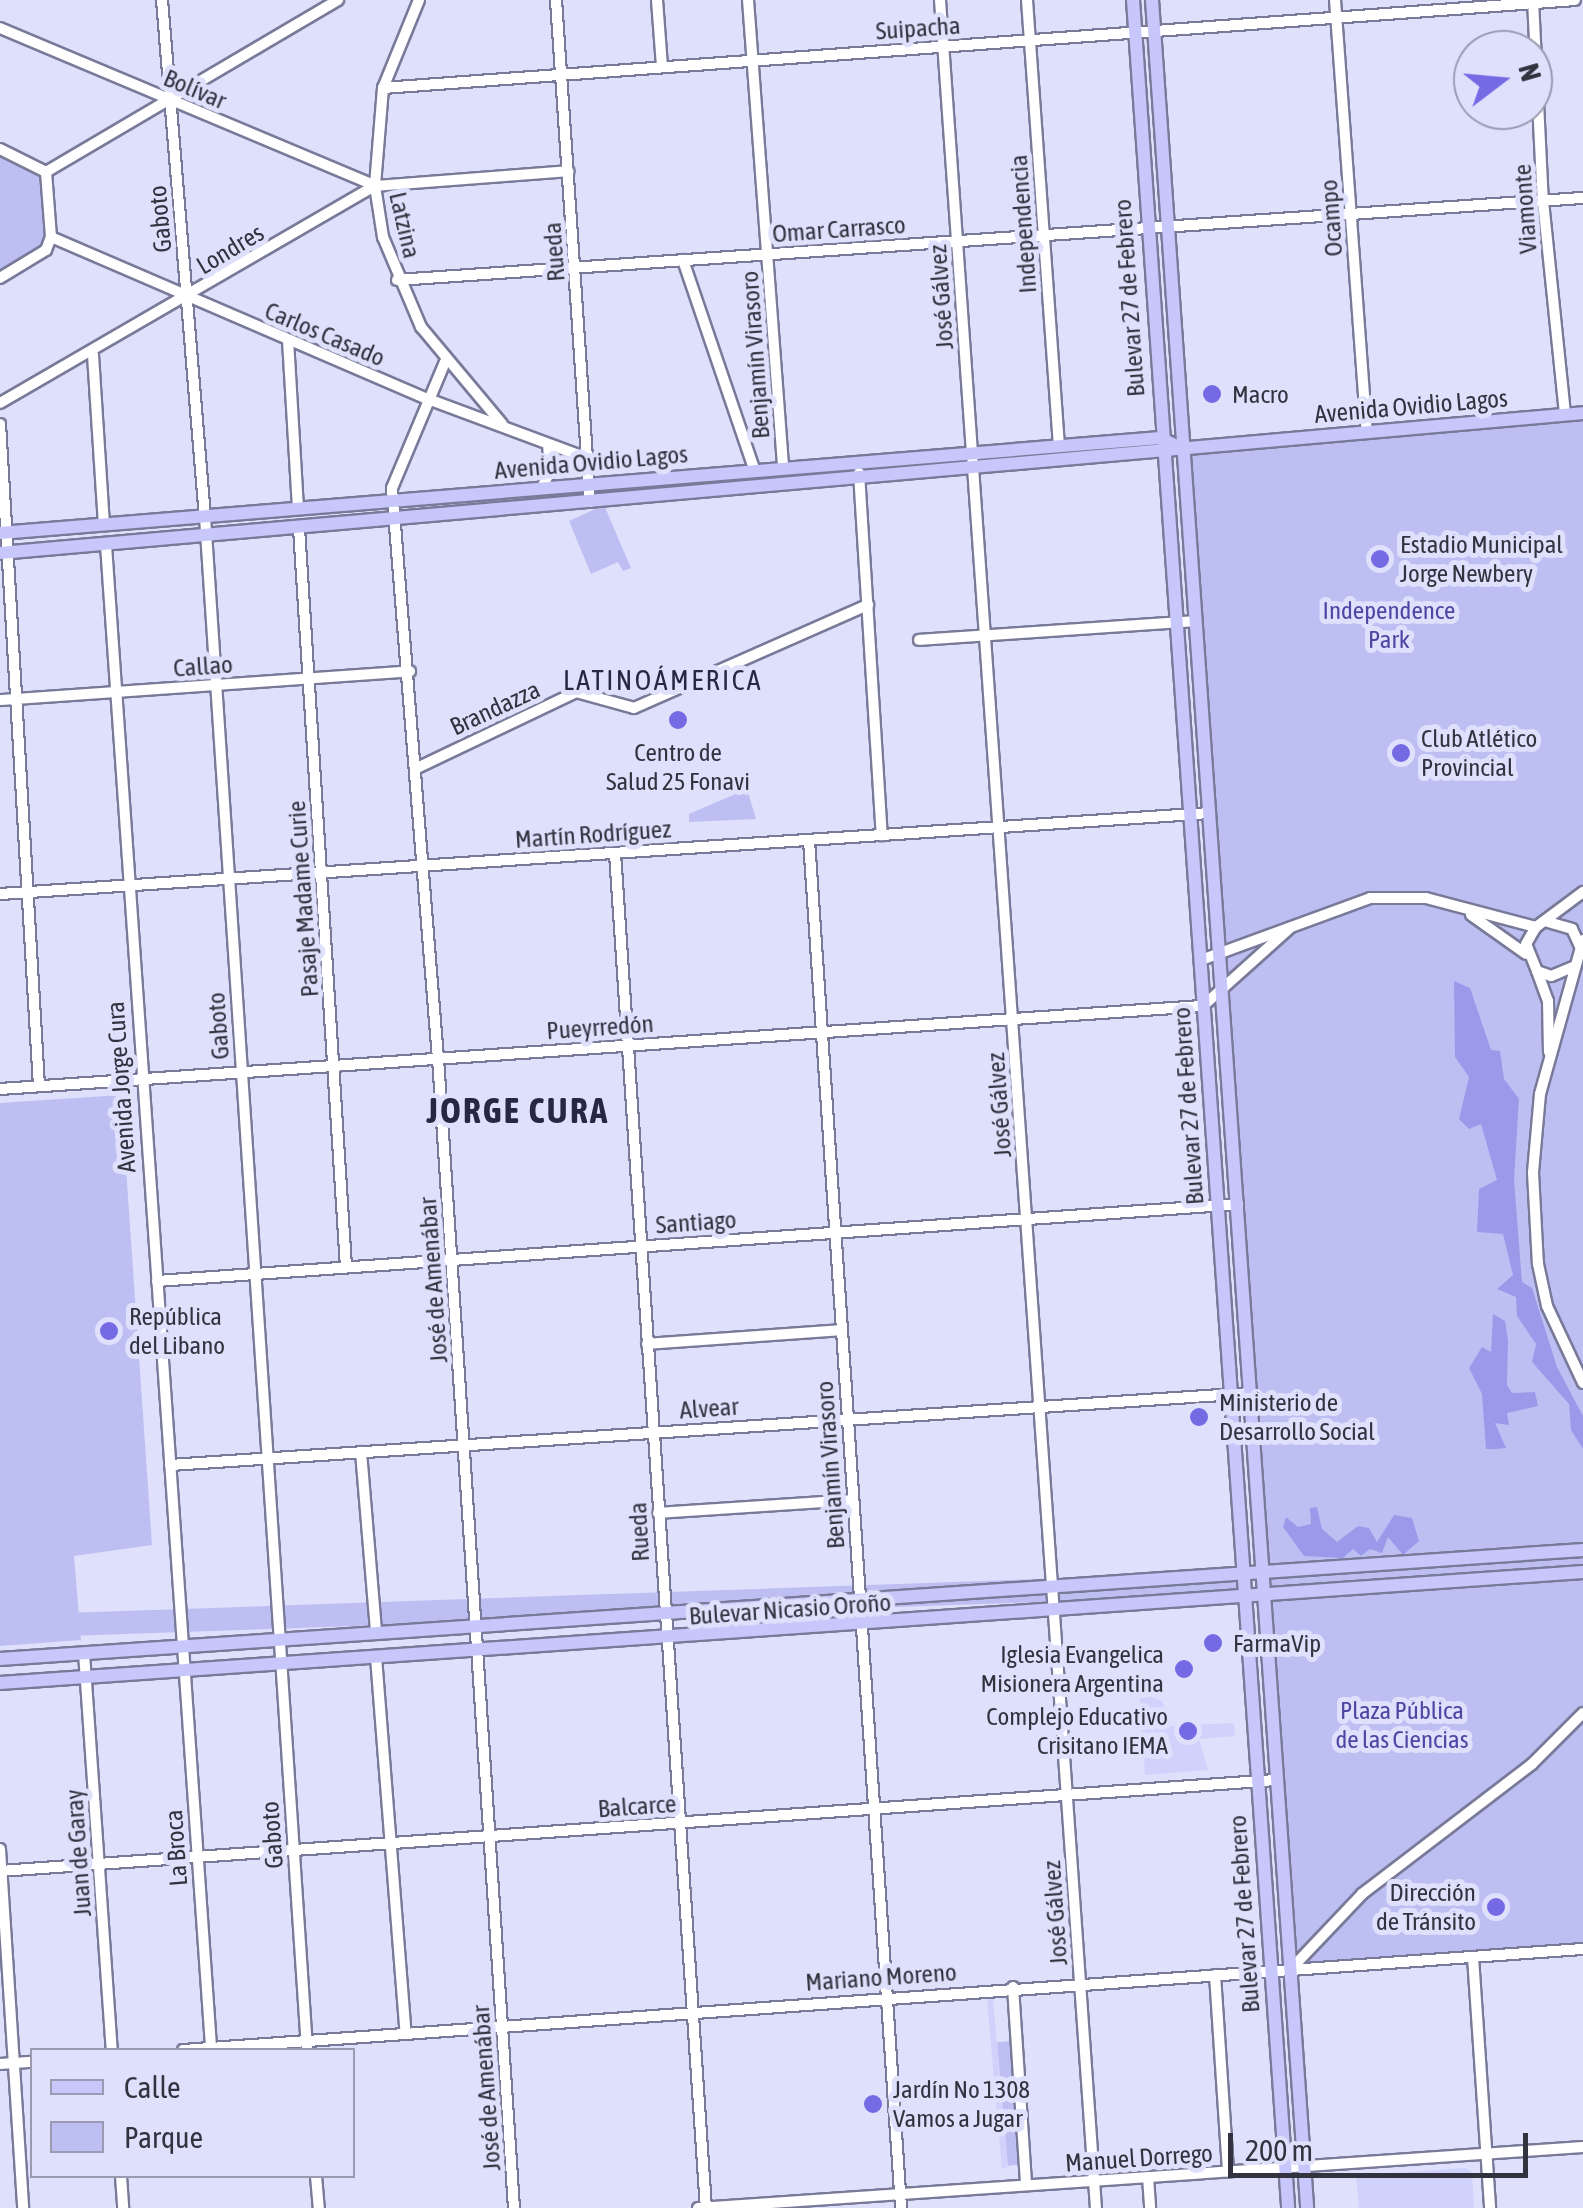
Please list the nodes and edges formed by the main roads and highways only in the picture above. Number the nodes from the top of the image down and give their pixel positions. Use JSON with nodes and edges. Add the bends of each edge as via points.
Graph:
{"nodes":[{"id":1,"x":1132,"y":0,"type":"edge"},
{"id":2,"x":1152,"y":0,"type":"edge"},
{"id":3,"x":1583,"y":412,"type":"edge"},
{"id":4,"x":1160,"y":438,"type":"junction"},
{"id":5,"x":1183,"y":449,"type":"junction"},
{"id":6,"x":1161,"y":454,"type":"junction"},
{"id":7,"x":104,"y":526,"type":"junction"},
{"id":8,"x":5,"y":533,"type":"edge"},
{"id":9,"x":106,"y":545,"type":"junction"},
{"id":10,"x":5,"y":552,"type":"edge"},
{"id":11,"x":1583,"y":1550,"type":"edge"},
{"id":12,"x":1263,"y":1570,"type":"junction"},
{"id":13,"x":1241,"y":1572,"type":"junction"},
{"id":14,"x":1583,"y":1572,"type":"edge"},
{"id":15,"x":1265,"y":1594,"type":"junction"},
{"id":16,"x":1242,"y":1595,"type":"junction"},
{"id":17,"x":0,"y":1659,"type":"edge"},
{"id":18,"x":0,"y":1683,"type":"edge"},
{"id":19,"x":1288,"y":2208,"type":"edge"},
{"id":20,"x":1307,"y":2208,"type":"edge"}],
"edges":[{"from":1,"to":4,"type":"main road","name":"Bulevar 27 de Febrero"},
{"from":2,"to":5,"type":"main road","name":"Bulevar 27 de Febrero"},
{"from":3,"to":5,"type":"main road","name":"Avenida Ovidio Lagos"},
{"from":4,"to":5,"type":"main road"},
{"from":4,"to":6,"type":"main road","name":"Bulevar 27 de Febrero"},
{"from":4,"to":7,"type":"main road","name":"Avenida Ovidio Lagos"},
{"from":5,"to":6,"type":"main road","name":"Avenida Ovidio Lagos"},
{"from":5,"to":12,"type":"main road","name":"Bulevar 27 de Febrero"},
{"from":6,"to":9,"type":"main road","name":"Avenida Ovidio Lagos"},
{"from":6,"to":13,"type":"main road","name":"Bulevar 27 de Febrero"},
{"from":7,"to":8,"type":"main road","name":"Avenida Ovidio Lagos"},
{"from":7,"to":9,"type":"main road","name":"Avenida Jorge Cura"},
{"from":9,"to":10,"type":"main road","name":"Avenida Ovidio Lagos"},
{"from":11,"to":12,"type":"main road","name":"Bulevar Nicasio Oroño"},
{"from":12,"to":13,"type":"main road","name":"Bulevar Nicasio Oroño"},
{"from":12,"to":15,"type":"main road","name":"Bulevar 27 de Febrero"},
{"from":13,"to":16,"type":"main road","name":"Bulevar 27 de Febrero"},
{"from":13,"to":17,"type":"main road","name":"Bulevar Nicasio Oroño"},
{"from":14,"to":15,"type":"main road","name":"Bulevar Nicasio Oroño"},
{"from":15,"to":16,"type":"main road","name":"Bulevar Nicasio Oroño"},
{"from":15,"to":20,"type":"main road","name":"Bulevar 27 de Febrero"},
{"from":16,"to":18,"type":"main road","name":"Bulevar Nicasio Oroño","via":[[861,1628]]},
{"from":16,"to":19,"type":"main road","name":"Bulevar 27 de Febrero"}]}
